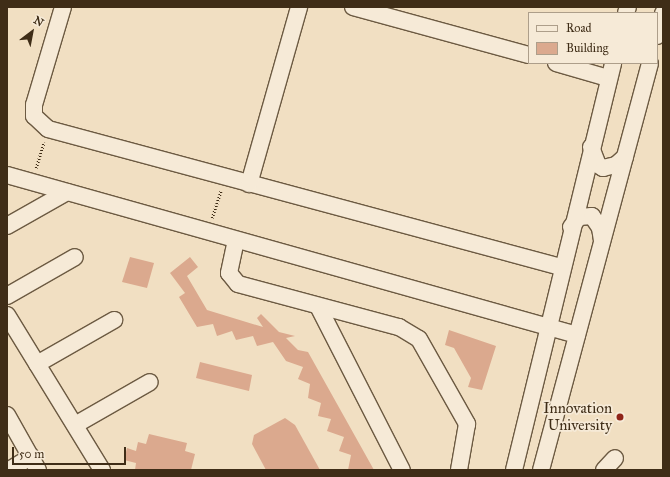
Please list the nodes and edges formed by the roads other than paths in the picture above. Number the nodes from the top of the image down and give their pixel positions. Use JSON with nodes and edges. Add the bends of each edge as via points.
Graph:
{"nodes":[{"id":1,"x":63,"y":7,"type":"edge"},
{"id":2,"x":298,"y":7,"type":"edge"},
{"id":3,"x":353,"y":7,"type":"edge"},
{"id":4,"x":663,"y":14,"type":"edge"},
{"id":5,"x":658,"y":32,"type":"edge"},
{"id":6,"x":528,"y":55,"type":"edge"},
{"id":7,"x":564,"y":64,"type":"edge"},
{"id":8,"x":650,"y":64,"type":"edge"},
{"id":9,"x":610,"y":70,"type":"edge"},
{"id":10,"x":591,"y":147,"type":"junction"},
{"id":11,"x":625,"y":157,"type":"junction"},
{"id":12,"x":7,"y":175,"type":"edge"},
{"id":13,"x":249,"y":184,"type":"junction"},
{"id":14,"x":67,"y":192,"type":"junction"},
{"id":15,"x":7,"y":226,"type":"edge"},
{"id":16,"x":571,"y":226,"type":"junction"},
{"id":17,"x":236,"y":240,"type":"junction"},
{"id":18,"x":602,"y":241,"type":"junction"},
{"id":19,"x":75,"y":257,"type":"dead end"},
{"id":20,"x":561,"y":267,"type":"junction"},
{"id":21,"x":7,"y":296,"type":"edge"},
{"id":22,"x":318,"y":306,"type":"junction"},
{"id":23,"x":7,"y":315,"type":"edge"},
{"id":24,"x":114,"y":320,"type":"dead end"},
{"id":25,"x":547,"y":327,"type":"junction"},
{"id":26,"x":577,"y":335,"type":"junction"},
{"id":27,"x":37,"y":364,"type":"junction"},
{"id":28,"x":150,"y":382,"type":"dead end"},
{"id":29,"x":7,"y":415,"type":"edge"},
{"id":30,"x":75,"y":425,"type":"junction"},
{"id":31,"x":615,"y":458,"type":"dead end"},
{"id":32,"x":35,"y":463,"type":"edge"},
{"id":33,"x":100,"y":469,"type":"edge"},
{"id":34,"x":9,"y":470,"type":"edge"},
{"id":35,"x":402,"y":470,"type":"edge"},
{"id":36,"x":459,"y":470,"type":"edge"},
{"id":37,"x":514,"y":470,"type":"edge"},
{"id":38,"x":541,"y":470,"type":"edge"},
{"id":39,"x":604,"y":470,"type":"edge"}],
"edges":[{"from":1,"to":13,"type":"lane","via":[[34,105],[34,116],[48,129]]},
{"from":2,"to":13,"type":"lane"},
{"from":3,"to":6,"type":"lane"},
{"from":4,"to":5,"type":"lane"},
{"from":7,"to":9,"type":"lane"},
{"from":8,"to":11,"type":"lane"},
{"from":9,"to":10,"type":"lane"},
{"from":10,"to":11,"type":"lane","via":[[598,165],[603,168],[616,165]]},
{"from":10,"to":16,"type":"lane"},
{"from":11,"to":18,"type":"lane"},
{"from":12,"to":14,"type":"lane"},
{"from":13,"to":20,"type":"lane"},
{"from":14,"to":15,"type":"lane"},
{"from":14,"to":17,"type":"lane"},
{"from":16,"to":18,"type":"lane","via":[[579,217],[592,216],[600,228]]},
{"from":16,"to":20,"type":"lane"},
{"from":17,"to":22,"type":"lane","via":[[230,268],[234,281]]},
{"from":17,"to":25,"type":"lane"},
{"from":18,"to":26,"type":"lane"},
{"from":19,"to":21,"type":"lane"},
{"from":20,"to":25,"type":"lane"},
{"from":22,"to":35,"type":"lane"},
{"from":22,"to":36,"type":"lane","via":[[399,327],[425,346],[467,424]]},
{"from":23,"to":27,"type":"lane"},
{"from":24,"to":27,"type":"lane"},
{"from":25,"to":26,"type":"lane"},
{"from":25,"to":37,"type":"lane"},
{"from":26,"to":38,"type":"lane"},
{"from":27,"to":30,"type":"lane"},
{"from":28,"to":30,"type":"lane"},
{"from":29,"to":32,"type":"lane"},
{"from":30,"to":33,"type":"lane"},
{"from":31,"to":39,"type":"lane"},
{"from":32,"to":34,"type":"lane"}]}
